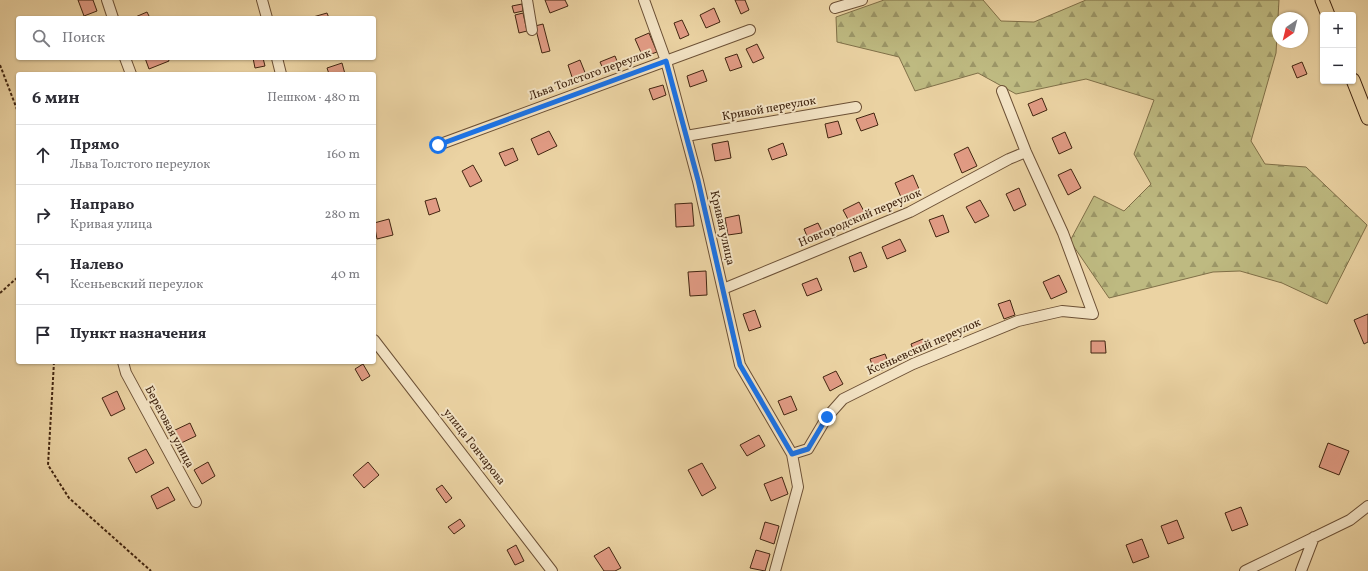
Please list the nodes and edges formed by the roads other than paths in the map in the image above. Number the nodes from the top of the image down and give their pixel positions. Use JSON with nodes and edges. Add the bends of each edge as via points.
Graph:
{"nodes":[{"id":1,"x":107,"y":0,"type":"edge"},
{"id":2,"x":262,"y":0,"type":"edge"},
{"id":3,"x":526,"y":0,"type":"edge"},
{"id":4,"x":644,"y":0,"type":"edge"},
{"id":5,"x":862,"y":0,"type":"edge"},
{"id":6,"x":1322,"y":0,"type":"edge"},
{"id":7,"x":835,"y":8,"type":"dead end"},
{"id":8,"x":1327,"y":12,"type":"edge"},
{"id":9,"x":112,"y":16,"type":"edge"},
{"id":10,"x":266,"y":16,"type":"edge"},
{"id":11,"x":532,"y":30,"type":"dead end"},
{"id":12,"x":750,"y":30,"type":"dead end"},
{"id":13,"x":126,"y":60,"type":"edge"},
{"id":14,"x":278,"y":60,"type":"edge"},
{"id":15,"x":666,"y":61,"type":"junction"},
{"id":16,"x":130,"y":72,"type":"edge"},
{"id":17,"x":280,"y":72,"type":"edge"},
{"id":18,"x":1355,"y":84,"type":"edge"},
{"id":19,"x":1002,"y":90,"type":"dead end"},
{"id":20,"x":856,"y":107,"type":"dead end"},
{"id":21,"x":1368,"y":118,"type":"edge"},
{"id":22,"x":686,"y":136,"type":"junction"},
{"id":23,"x":438,"y":145,"type":"dead end"},
{"id":24,"x":1026,"y":152,"type":"junction"},
{"id":25,"x":723,"y":289,"type":"junction"},
{"id":26,"x":376,"y":343,"type":"edge"},
{"id":27,"x":124,"y":364,"type":"edge"},
{"id":28,"x":792,"y":454,"type":"junction"},
{"id":29,"x":196,"y":502,"type":"dead end"},
{"id":30,"x":1368,"y":506,"type":"edge"},
{"id":31,"x":1314,"y":537,"type":"junction"},
{"id":32,"x":552,"y":571,"type":"edge"},
{"id":33,"x":775,"y":571,"type":"edge"},
{"id":34,"x":1245,"y":571,"type":"edge"},
{"id":35,"x":1301,"y":571,"type":"edge"}],
"edges":[{"from":1,"to":9,"type":"street"},
{"from":2,"to":10,"type":"street"},
{"from":3,"to":11,"type":"street"},
{"from":4,"to":15,"type":"street","name":"Кривая улица"},
{"from":5,"to":7,"type":"street"},
{"from":6,"to":8,"type":"main road"},
{"from":12,"to":15,"type":"street","name":"Льва Толстого переулок"},
{"from":13,"to":16,"type":"street"},
{"from":14,"to":17,"type":"street"},
{"from":15,"to":22,"type":"street","name":"Кривая улица"},
{"from":15,"to":23,"type":"street","name":"Льва Толстого переулок"},
{"from":18,"to":21,"type":"main road"},
{"from":19,"to":24,"type":"street"},
{"from":20,"to":22,"type":"street","name":"Кривой переулок"},
{"from":22,"to":25,"type":"street","name":"Кривая улица"},
{"from":24,"to":25,"type":"street","name":"Новгородский переулок","via":[[910,212]]},
{"from":24,"to":28,"type":"street","name":"Ксеньевский переулок","via":[[1063,233],[1093,314],[1062,311],[1018,321],[913,364],[843,399],[827,417],[808,449]]},
{"from":25,"to":28,"type":"street","name":"Кривая улица","via":[[740,365]]},
{"from":26,"to":32,"type":"street","name":"улица Гончарова"},
{"from":27,"to":29,"type":"street","name":"Береговая улица","via":[[126,373]]},
{"from":28,"to":33,"type":"street","name":"Кривая улица","via":[[798,487]]},
{"from":30,"to":31,"type":"street","via":[[1350,520]]},
{"from":31,"to":34,"type":"street"},
{"from":31,"to":35,"type":"street"}]}
